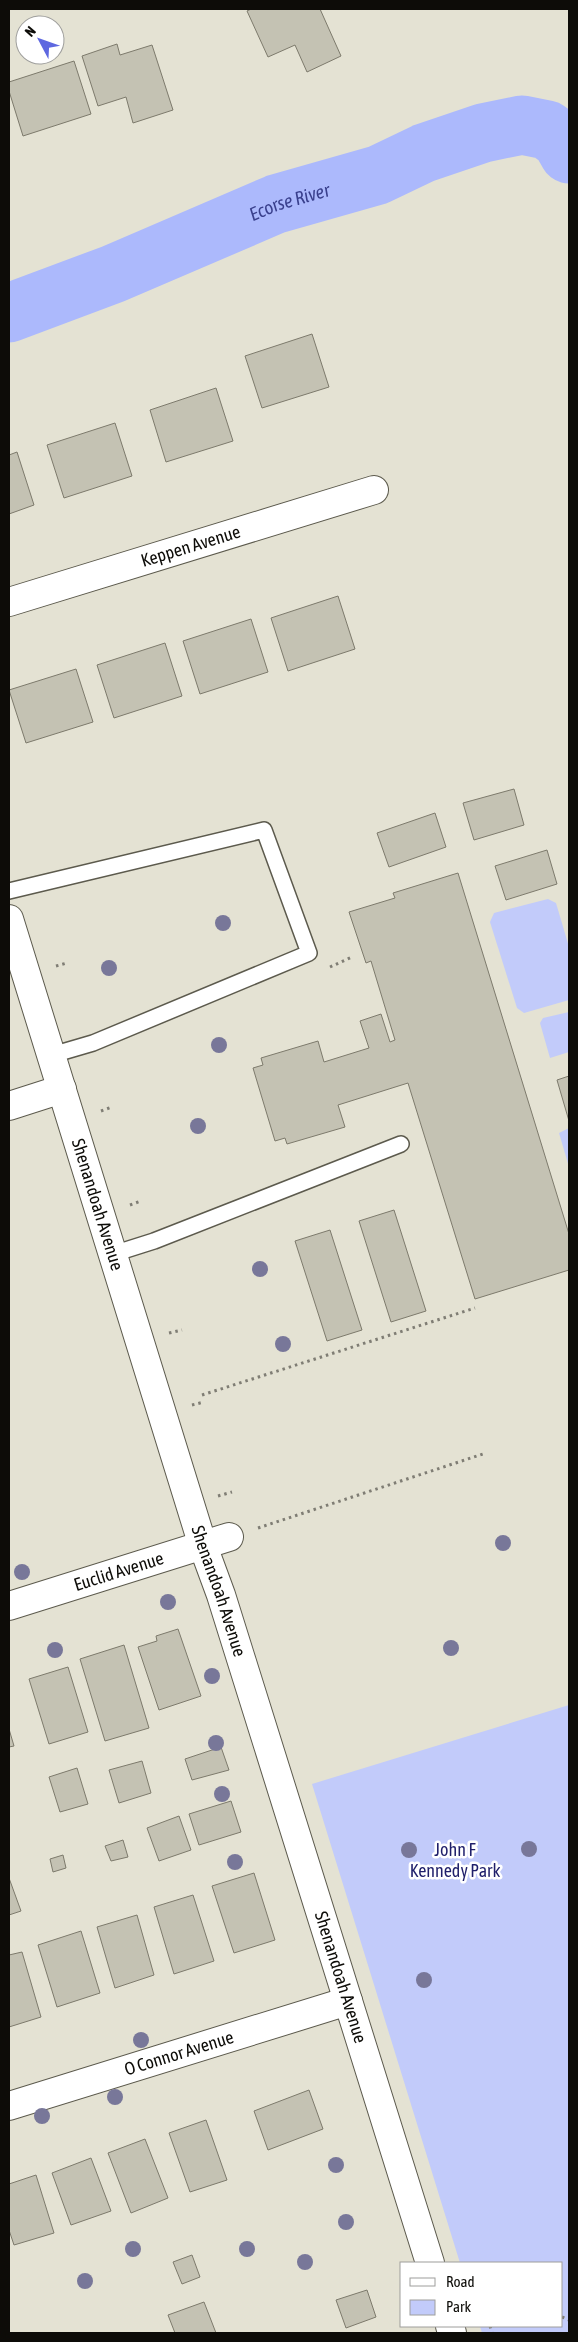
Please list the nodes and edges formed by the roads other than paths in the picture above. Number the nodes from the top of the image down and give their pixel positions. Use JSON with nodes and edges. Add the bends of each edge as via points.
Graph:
{"nodes":[{"id":1,"x":374,"y":490,"type":"dead end"},
{"id":2,"x":9,"y":602,"type":"edge"},
{"id":3,"x":9,"y":891,"type":"edge"},
{"id":4,"x":9,"y":919,"type":"edge"},
{"id":5,"x":52,"y":1055,"type":"junction"},
{"id":6,"x":62,"y":1089,"type":"junction"},
{"id":7,"x":9,"y":1106,"type":"edge"},
{"id":8,"x":401,"y":1144,"type":"dead end"},
{"id":9,"x":113,"y":1254,"type":"junction"},
{"id":10,"x":241,"y":1533,"type":"road end"},
{"id":11,"x":203,"y":1546,"type":"junction"},
{"id":12,"x":9,"y":1606,"type":"edge"},
{"id":13,"x":348,"y":2001,"type":"junction"},
{"id":14,"x":9,"y":2106,"type":"edge"},
{"id":15,"x":430,"y":2262,"type":"edge"}],
"edges":[{"from":1,"to":2,"type":"street","name":"Keppen Avenue"},
{"from":3,"to":5,"type":"lane","via":[[264,830],[309,953],[93,1043]]},
{"from":4,"to":5,"type":"street","name":"Shenandoah Avenue"},
{"from":5,"to":6,"type":"street","name":"Shenandoah Avenue"},
{"from":6,"to":7,"type":"street"},
{"from":6,"to":9,"type":"street","name":"Shenandoah Avenue"},
{"from":8,"to":9,"type":"lane"},
{"from":9,"to":11,"type":"street","name":"Shenandoah Avenue"},
{"from":10,"to":11,"type":"street","name":"Euclid Avenue"},
{"from":11,"to":12,"type":"street","name":"Euclid Avenue"},
{"from":11,"to":13,"type":"street","name":"Shenandoah Avenue"},
{"from":13,"to":14,"type":"street","name":"O Connor Avenue"},
{"from":13,"to":15,"type":"street","name":"Shenandoah Avenue"}]}
